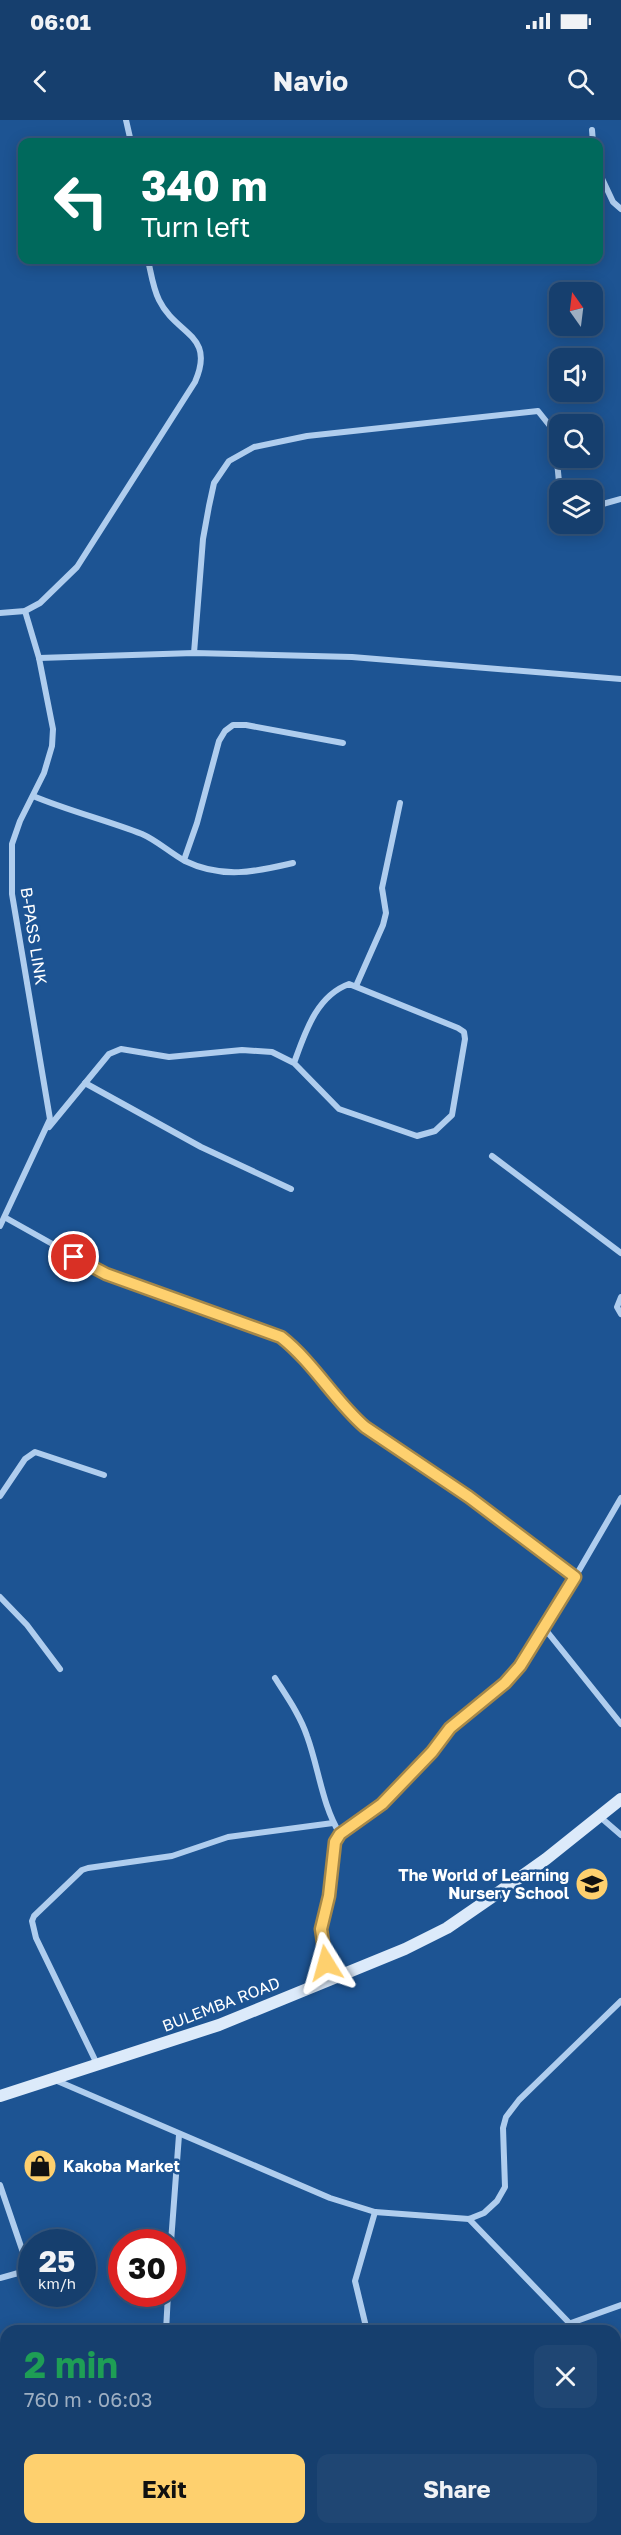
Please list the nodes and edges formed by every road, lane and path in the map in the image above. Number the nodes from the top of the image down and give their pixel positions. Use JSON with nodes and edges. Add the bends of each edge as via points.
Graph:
{"nodes":[{"id":1,"x":126,"y":120,"type":"edge"},
{"id":2,"x":592,"y":130,"type":"dead end"},
{"id":3,"x":130,"y":138,"type":"edge"},
{"id":4,"x":593,"y":138,"type":"edge"},
{"id":5,"x":603,"y":181,"type":"edge"},
{"id":6,"x":621,"y":209,"type":"edge"},
{"id":7,"x":149,"y":264,"type":"edge"},
{"id":8,"x":559,"y":480,"type":"edge"},
{"id":9,"x":621,"y":498,"type":"edge"},
{"id":10,"x":603,"y":504,"type":"edge"},
{"id":11,"x":25,"y":611,"type":"junction"},
{"id":12,"x":0,"y":614,"type":"edge"},
{"id":13,"x":194,"y":653,"type":"junction"},
{"id":14,"x":39,"y":658,"type":"junction"},
{"id":15,"x":621,"y":679,"type":"edge"},
{"id":16,"x":343,"y":743,"type":"dead end"},
{"id":17,"x":33,"y":796,"type":"junction"},
{"id":18,"x":400,"y":803,"type":"dead end"},
{"id":19,"x":183,"y":860,"type":"junction"},
{"id":20,"x":293,"y":863,"type":"dead end"},
{"id":21,"x":356,"y":986,"type":"junction"},
{"id":22,"x":294,"y":1063,"type":"junction"},
{"id":23,"x":85,"y":1083,"type":"junction"},
{"id":24,"x":49,"y":1127,"type":"junction"},
{"id":25,"x":492,"y":1156,"type":"dead end"},
{"id":26,"x":291,"y":1189,"type":"dead end"},
{"id":27,"x":6,"y":1218,"type":"junction"},
{"id":28,"x":0,"y":1226,"type":"edge"},
{"id":29,"x":621,"y":1253,"type":"edge"},
{"id":30,"x":621,"y":1297,"type":"edge"},
{"id":31,"x":621,"y":1314,"type":"edge"},
{"id":32,"x":104,"y":1475,"type":"dead end"},
{"id":33,"x":0,"y":1496,"type":"edge"},
{"id":34,"x":621,"y":1498,"type":"edge"},
{"id":35,"x":575,"y":1577,"type":"junction"},
{"id":36,"x":0,"y":1597,"type":"edge"},
{"id":37,"x":546,"y":1629,"type":"junction"},
{"id":38,"x":60,"y":1669,"type":"dead end"},
{"id":39,"x":275,"y":1678,"type":"dead end"},
{"id":40,"x":621,"y":1724,"type":"edge"},
{"id":41,"x":621,"y":1799,"type":"edge"},
{"id":42,"x":599,"y":1816,"type":"junction"},
{"id":43,"x":333,"y":1824,"type":"junction"},
{"id":44,"x":340,"y":1834,"type":"junction"},
{"id":45,"x":621,"y":1835,"type":"edge"},
{"id":46,"x":320,"y":1983,"type":"junction"},
{"id":47,"x":621,"y":2001,"type":"edge"},
{"id":48,"x":97,"y":2064,"type":"junction"},
{"id":49,"x":51,"y":2079,"type":"junction"},
{"id":50,"x":0,"y":2096,"type":"edge"},
{"id":51,"x":179,"y":2135,"type":"junction"},
{"id":52,"x":0,"y":2185,"type":"edge"},
{"id":53,"x":375,"y":2212,"type":"junction"},
{"id":54,"x":469,"y":2219,"type":"junction"},
{"id":55,"x":172,"y":2229,"type":"edge"},
{"id":56,"x":0,"y":2278,"type":"edge"},
{"id":57,"x":621,"y":2305,"type":"edge"},
{"id":58,"x":167,"y":2307,"type":"edge"},
{"id":59,"x":571,"y":2323,"type":"joint"},
{"id":60,"x":166,"y":2325,"type":"edge"},
{"id":61,"x":366,"y":2325,"type":"edge"}],
"edges":[{"from":1,"to":3,"type":"street"},
{"from":2,"to":4,"type":"street"},
{"from":5,"to":6,"type":"street"},
{"from":7,"to":11,"type":"street","via":[[159,301],[197,342],[202,366],[173,420],[88,552],[61,585]]},
{"from":8,"to":13,"type":"street","via":[[554,431],[538,411],[307,436],[242,452],[229,461],[214,483],[203,539]]},
{"from":9,"to":10,"type":"street"},
{"from":11,"to":12,"type":"street"},
{"from":11,"to":14,"type":"street","name":"B-PASS LINK"},
{"from":13,"to":14,"type":"street"},
{"from":13,"to":15,"type":"street","via":[[436,662]]},
{"from":14,"to":17,"type":"street","name":"B-PASS LINK","via":[[53,729],[52,746]]},
{"from":16,"to":19,"type":"street","via":[[246,725],[233,725],[225,730]]},
{"from":17,"to":19,"type":"street","via":[[149,837]]},
{"from":17,"to":24,"type":"street","name":"B-PASS LINK","via":[[12,844],[12,894],[49,1105]]},
{"from":18,"to":21,"type":"street","via":[[382,888],[384,925]]},
{"from":19,"to":20,"type":"street","via":[[230,874]]},
{"from":21,"to":22,"type":"street","via":[[341,987],[311,1018]]},
{"from":21,"to":22,"type":"street","via":[[464,1032],[452,1115],[445,1124],[417,1136],[347,1112],[327,1099]]},
{"from":22,"to":23,"type":"street","via":[[259,1050],[169,1058],[122,1049],[109,1054]]},
{"from":23,"to":24,"type":"street"},
{"from":23,"to":26,"type":"street","via":[[201,1147]]},
{"from":24,"to":27,"type":"street","name":"B-PASS LINK"},
{"from":25,"to":29,"type":"street"},
{"from":27,"to":28,"type":"street","name":"B-PASS LINK"},
{"from":27,"to":35,"type":"street","via":[[106,1274],[281,1337],[301,1352],[365,1427],[469,1497]]},
{"from":30,"to":31,"type":"street","via":[[617,1306]]},
{"from":32,"to":33,"type":"street","via":[[35,1452]]},
{"from":34,"to":35,"type":"street"},
{"from":35,"to":37,"type":"street"},
{"from":36,"to":38,"type":"street"},
{"from":37,"to":40,"type":"street"},
{"from":37,"to":44,"type":"street","via":[[505,1683],[450,1728],[382,1804]]},
{"from":39,"to":43,"type":"street","via":[[307,1736]]},
{"from":41,"to":42,"type":"main road","name":"BULEMBA ROAD"},
{"from":42,"to":45,"type":"street"},
{"from":42,"to":46,"type":"main road","name":"BULEMBA ROAD","via":[[546,1859],[447,1928]]},
{"from":43,"to":44,"type":"street"},
{"from":43,"to":48,"type":"street","via":[[228,1836],[172,1856],[88,1868],[34,1916],[36,1938]]},
{"from":44,"to":46,"type":"street","via":[[335,1842],[323,1919],[326,1963]]},
{"from":46,"to":48,"type":"main road","name":"BULEMBA ROAD","via":[[219,2025]]},
{"from":47,"to":54,"type":"street","via":[[506,2117],[505,2187],[498,2201]]},
{"from":48,"to":49,"type":"main road","name":"BULEMBA ROAD"},
{"from":49,"to":50,"type":"main road","name":"BULEMBA ROAD"},
{"from":49,"to":51,"type":"street"},
{"from":51,"to":53,"type":"street","via":[[266,2168],[330,2198]]},
{"from":51,"to":55,"type":"street"},
{"from":52,"to":56,"type":"street","via":[[29,2270]]},
{"from":53,"to":54,"type":"street"},
{"from":53,"to":61,"type":"street","via":[[355,2281]]},
{"from":54,"to":59,"type":"street"},
{"from":57,"to":59,"type":"street"},
{"from":58,"to":60,"type":"street"}]}
